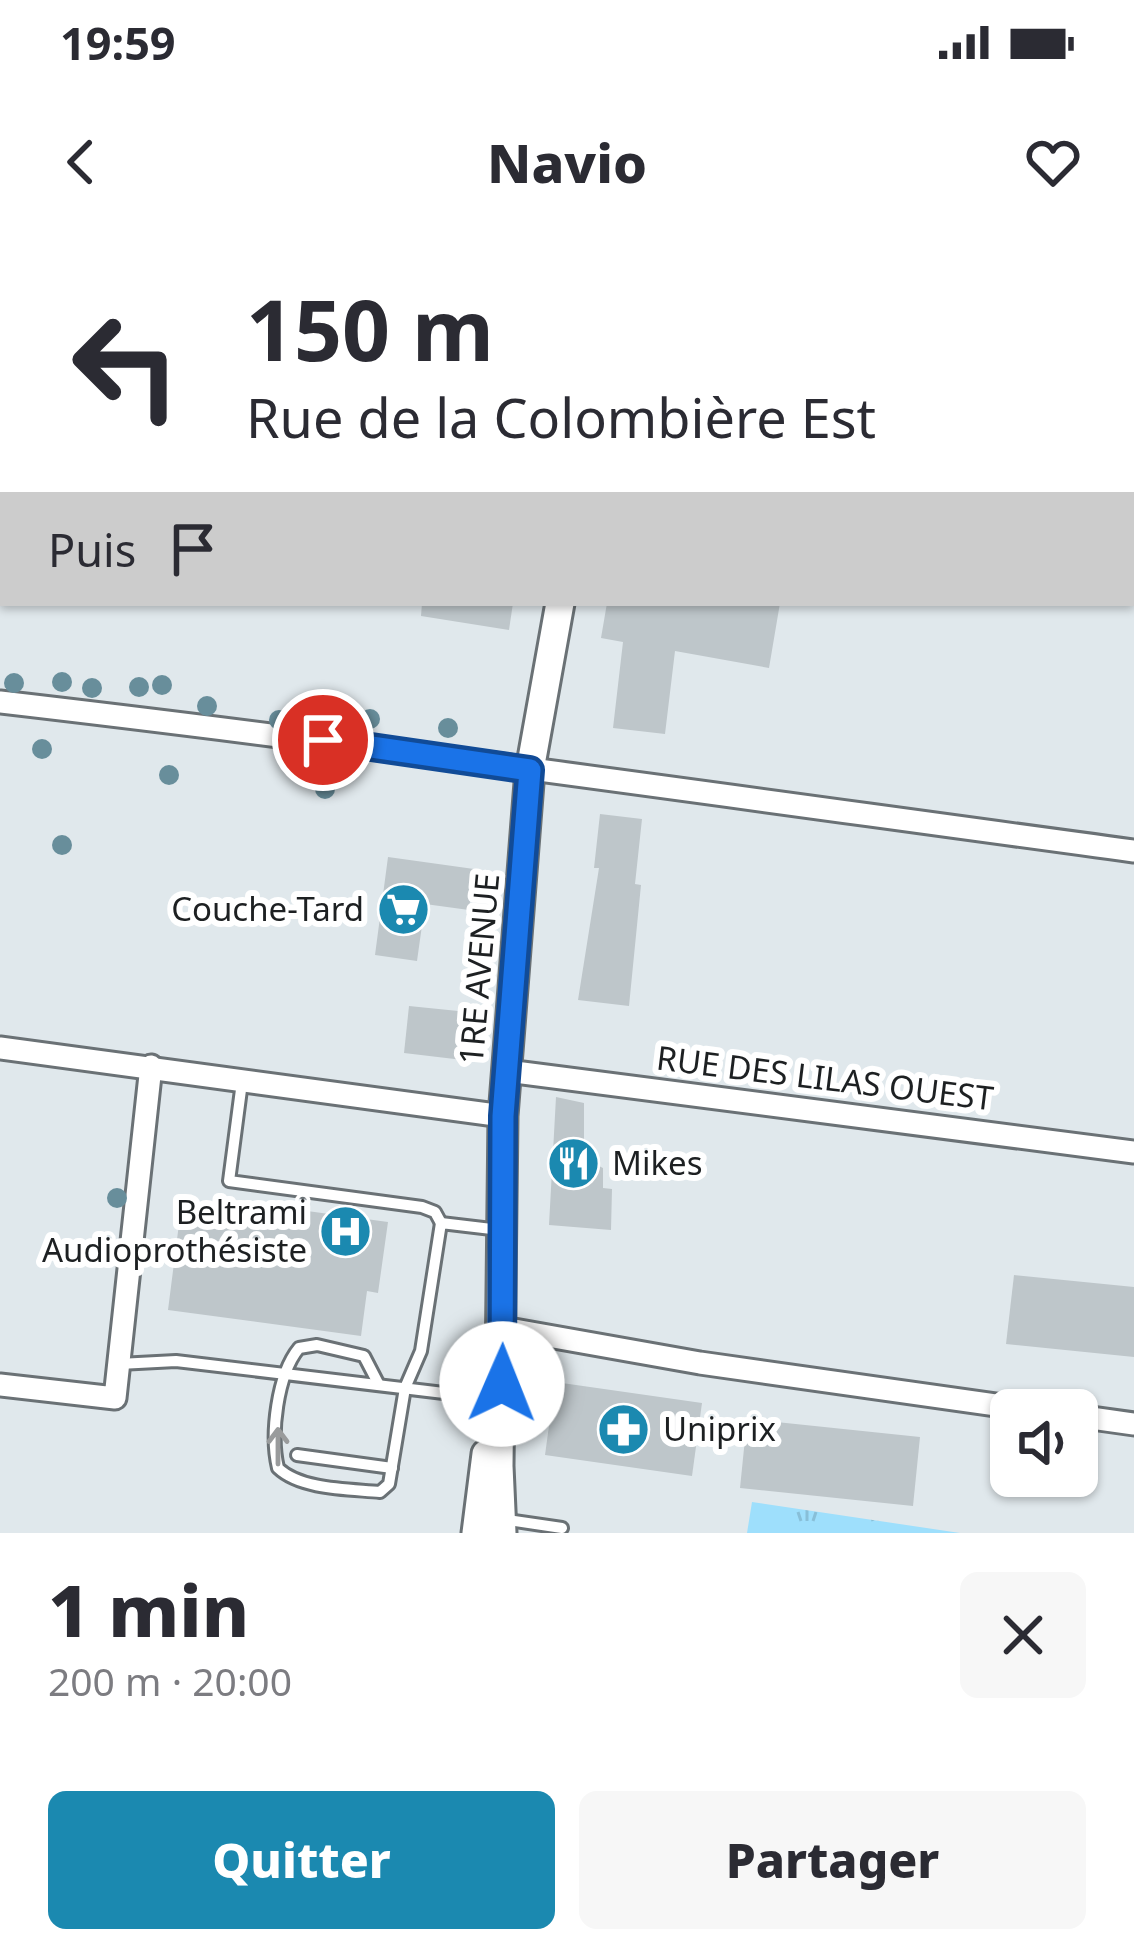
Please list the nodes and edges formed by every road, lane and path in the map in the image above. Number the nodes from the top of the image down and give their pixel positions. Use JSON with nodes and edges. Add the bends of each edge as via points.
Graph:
{"nodes":[{"id":1,"x":559,"y":606,"type":"edge"},
{"id":2,"x":0,"y":702,"type":"edge"},
{"id":3,"x":530,"y":770,"type":"junction"},
{"id":4,"x":1134,"y":851,"type":"edge"},
{"id":5,"x":0,"y":1048,"type":"edge"},
{"id":6,"x":151,"y":1066,"type":"junction"},
{"id":7,"x":507,"y":1071,"type":"junction"},
{"id":8,"x":243,"y":1079,"type":"junction"},
{"id":9,"x":503,"y":1116,"type":"junction"},
{"id":10,"x":1134,"y":1152,"type":"edge"},
{"id":11,"x":441,"y":1223,"type":"junction"},
{"id":12,"x":503,"y":1231,"type":"junction"},
{"id":13,"x":503,"y":1335,"type":"junction"},
{"id":14,"x":119,"y":1364,"type":"junction"},
{"id":15,"x":285,"y":1374,"type":"junction"},
{"id":16,"x":0,"y":1385,"type":"edge"},
{"id":17,"x":380,"y":1385,"type":"junction"},
{"id":18,"x":405,"y":1388,"type":"junction"},
{"id":19,"x":494,"y":1399,"type":"junction"},
{"id":20,"x":990,"y":1404,"type":"edge"},
{"id":21,"x":1098,"y":1419,"type":"edge"},
{"id":22,"x":1134,"y":1424,"type":"edge"},
{"id":23,"x":297,"y":1456,"type":"dead end"},
{"id":24,"x":392,"y":1468,"type":"junction"},
{"id":25,"x":502,"y":1526,"type":"edge"},
{"id":26,"x":562,"y":1528,"type":"dead end"},
{"id":27,"x":476,"y":1533,"type":"edge"}],
"edges":[{"from":1,"to":3,"type":"street","name":"1RE AVENUE"},
{"from":2,"to":3,"type":"street"},
{"from":3,"to":4,"type":"street"},
{"from":3,"to":7,"type":"street","name":"1RE AVENUE"},
{"from":5,"to":6,"type":"street"},
{"from":6,"to":8,"type":"street"},
{"from":6,"to":14,"type":"street"},
{"from":7,"to":9,"type":"street","name":"1RE AVENUE"},
{"from":7,"to":10,"type":"street","name":"RUE DES LILAS OUEST"},
{"from":8,"to":9,"type":"street"},
{"from":8,"to":11,"type":"lane","via":[[229,1181],[422,1207]]},
{"from":9,"to":12,"type":"street","name":"1RE AVENUE"},
{"from":11,"to":12,"type":"lane"},
{"from":11,"to":18,"type":"lane","via":[[421,1351]]},
{"from":12,"to":13,"type":"street","name":"1RE AVENUE"},
{"from":13,"to":19,"type":"street","name":"1RE AVENUE"},
{"from":13,"to":20,"type":"street"},
{"from":13,"to":25,"type":"street","name":"1RE AVENUE"},
{"from":14,"to":15,"type":"lane","via":[[176,1361]]},
{"from":14,"to":16,"type":"street","via":[[116,1398]]},
{"from":15,"to":17,"type":"lane"},
{"from":15,"to":17,"type":"lane","via":[[299,1348],[316,1345],[364,1356]]},
{"from":24,"to":15,"type":"lane","one_way":true,"via":[[380,1492],[286,1476],[274,1452]]},
{"from":17,"to":18,"type":"lane"},
{"from":18,"to":19,"type":"lane"},
{"from":18,"to":24,"type":"lane"},
{"from":19,"to":27,"type":"street","name":"1RE AVENUE"},
{"from":21,"to":22,"type":"street"},
{"from":23,"to":24,"type":"lane"},
{"from":25,"to":26,"type":"lane"}]}
